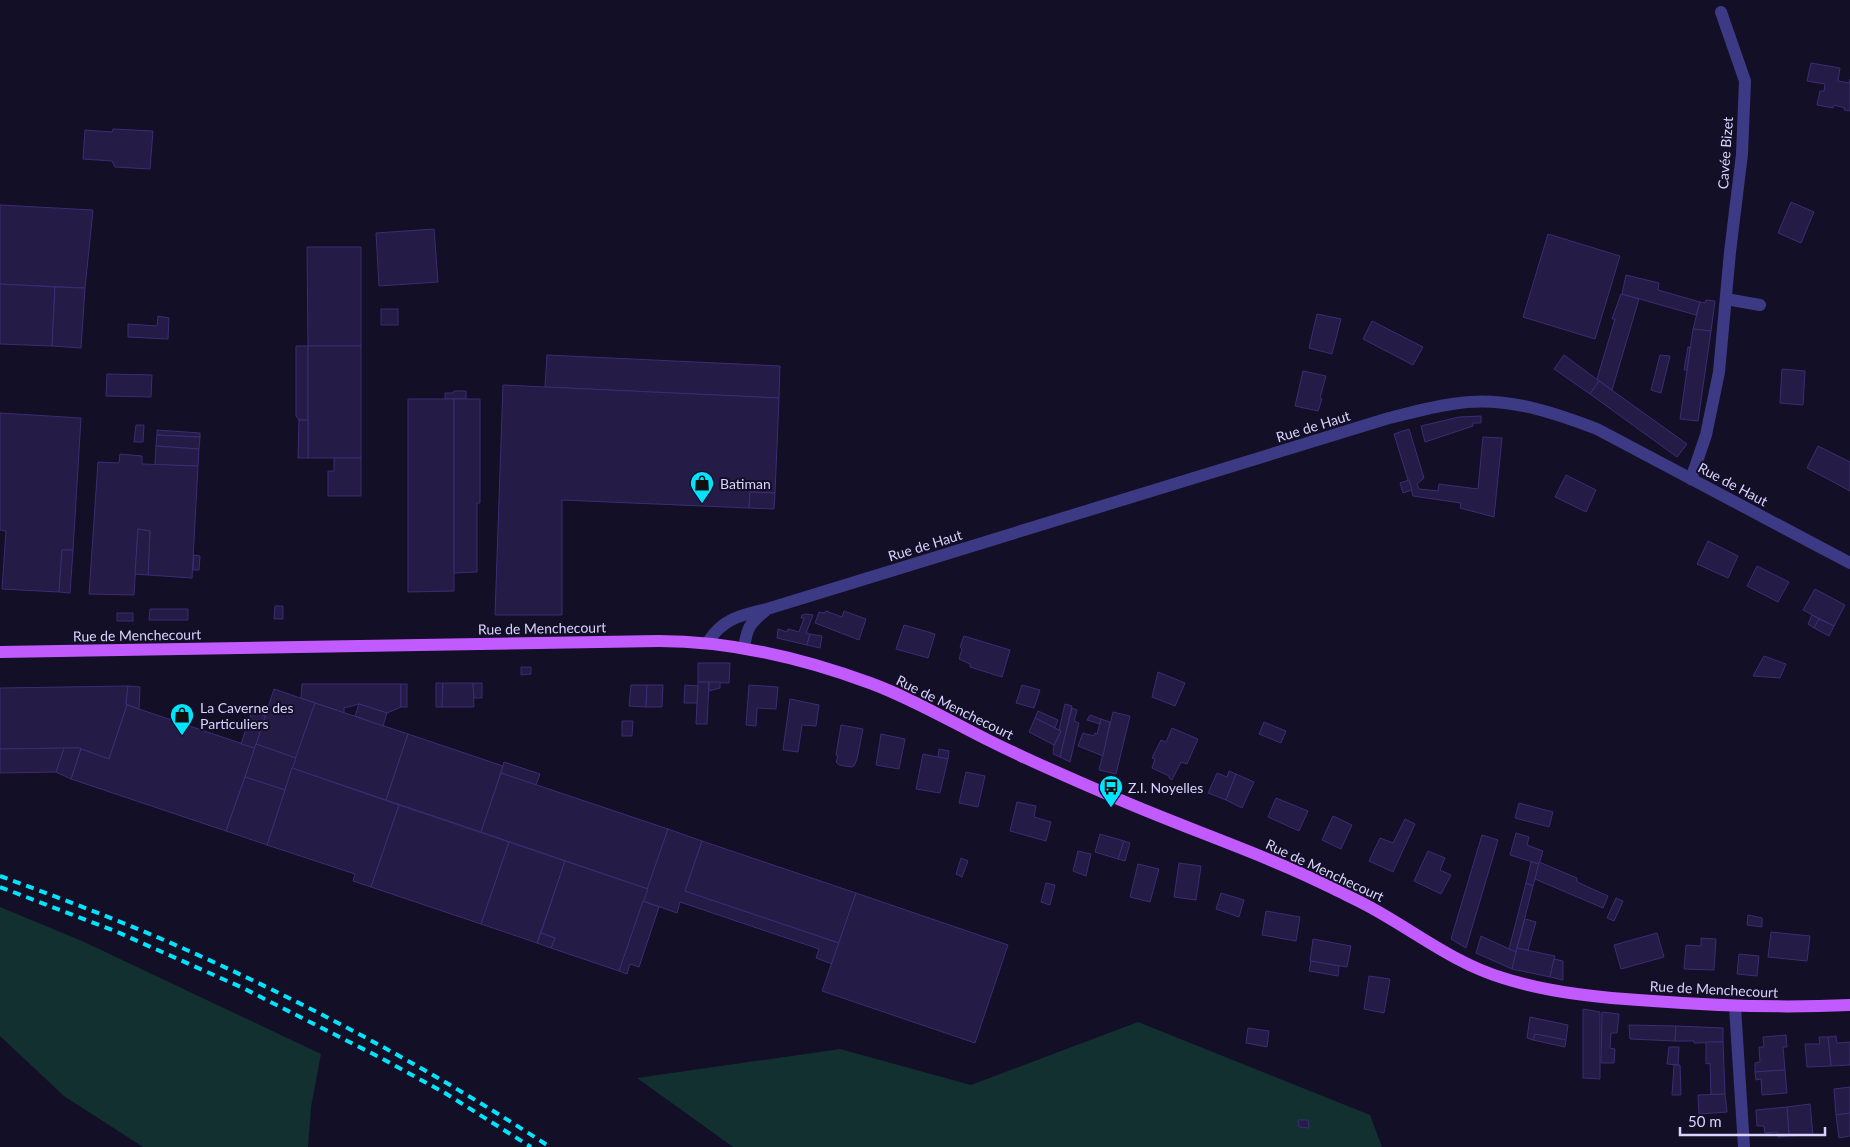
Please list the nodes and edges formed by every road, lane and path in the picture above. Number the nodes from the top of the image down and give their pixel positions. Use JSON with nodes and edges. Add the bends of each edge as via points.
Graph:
{"nodes":[{"id":1,"x":1721,"y":12,"type":"dead end"},
{"id":2,"x":1726,"y":299,"type":"junction"},
{"id":3,"x":1760,"y":305,"type":"dead end"},
{"id":4,"x":1691,"y":479,"type":"junction"},
{"id":5,"x":1850,"y":563,"type":"edge"},
{"id":6,"x":767,"y":609,"type":"junction"},
{"id":7,"x":708,"y":642,"type":"junction"},
{"id":8,"x":744,"y":648,"type":"junction"},
{"id":9,"x":0,"y":652,"type":"edge"},
{"id":10,"x":1850,"y":1005,"type":"edge"},
{"id":11,"x":1736,"y":1007,"type":"junction"},
{"id":12,"x":1744,"y":1147,"type":"edge"}],
"edges":[{"from":1,"to":2,"type":"street","name":"Cavée Bizet","via":[[1745,81],[1742,154]]},
{"from":2,"to":3,"type":"street"},
{"from":2,"to":4,"type":"street","name":"Cavée Bizet","via":[[1719,372],[1706,435]]},
{"from":4,"to":5,"type":"street","name":"Rue de Haut"},
{"from":4,"to":6,"type":"street","name":"Rue de Haut","via":[[1597,429],[1560,415],[1513,403],[1453,404],[1388,418]]},
{"from":6,"to":7,"type":"street","name":"Rue de Haut","via":[[726,622]]},
{"from":6,"to":8,"type":"street","name":"Rue de Haut","via":[[747,630]]},
{"from":7,"to":8,"type":"main road","name":"Rue de Menchecourt"},
{"from":7,"to":9,"type":"main road","name":"Rue de Menchecourt"},
{"from":8,"to":11,"type":"main road","name":"Rue de Menchecourt","via":[[841,673],[902,696],[1116,799],[1321,883],[1369,906],[1482,971],[1567,992]]},
{"from":10,"to":11,"type":"main road","name":"Rue de Menchecourt"},
{"from":11,"to":12,"type":"street"}]}
